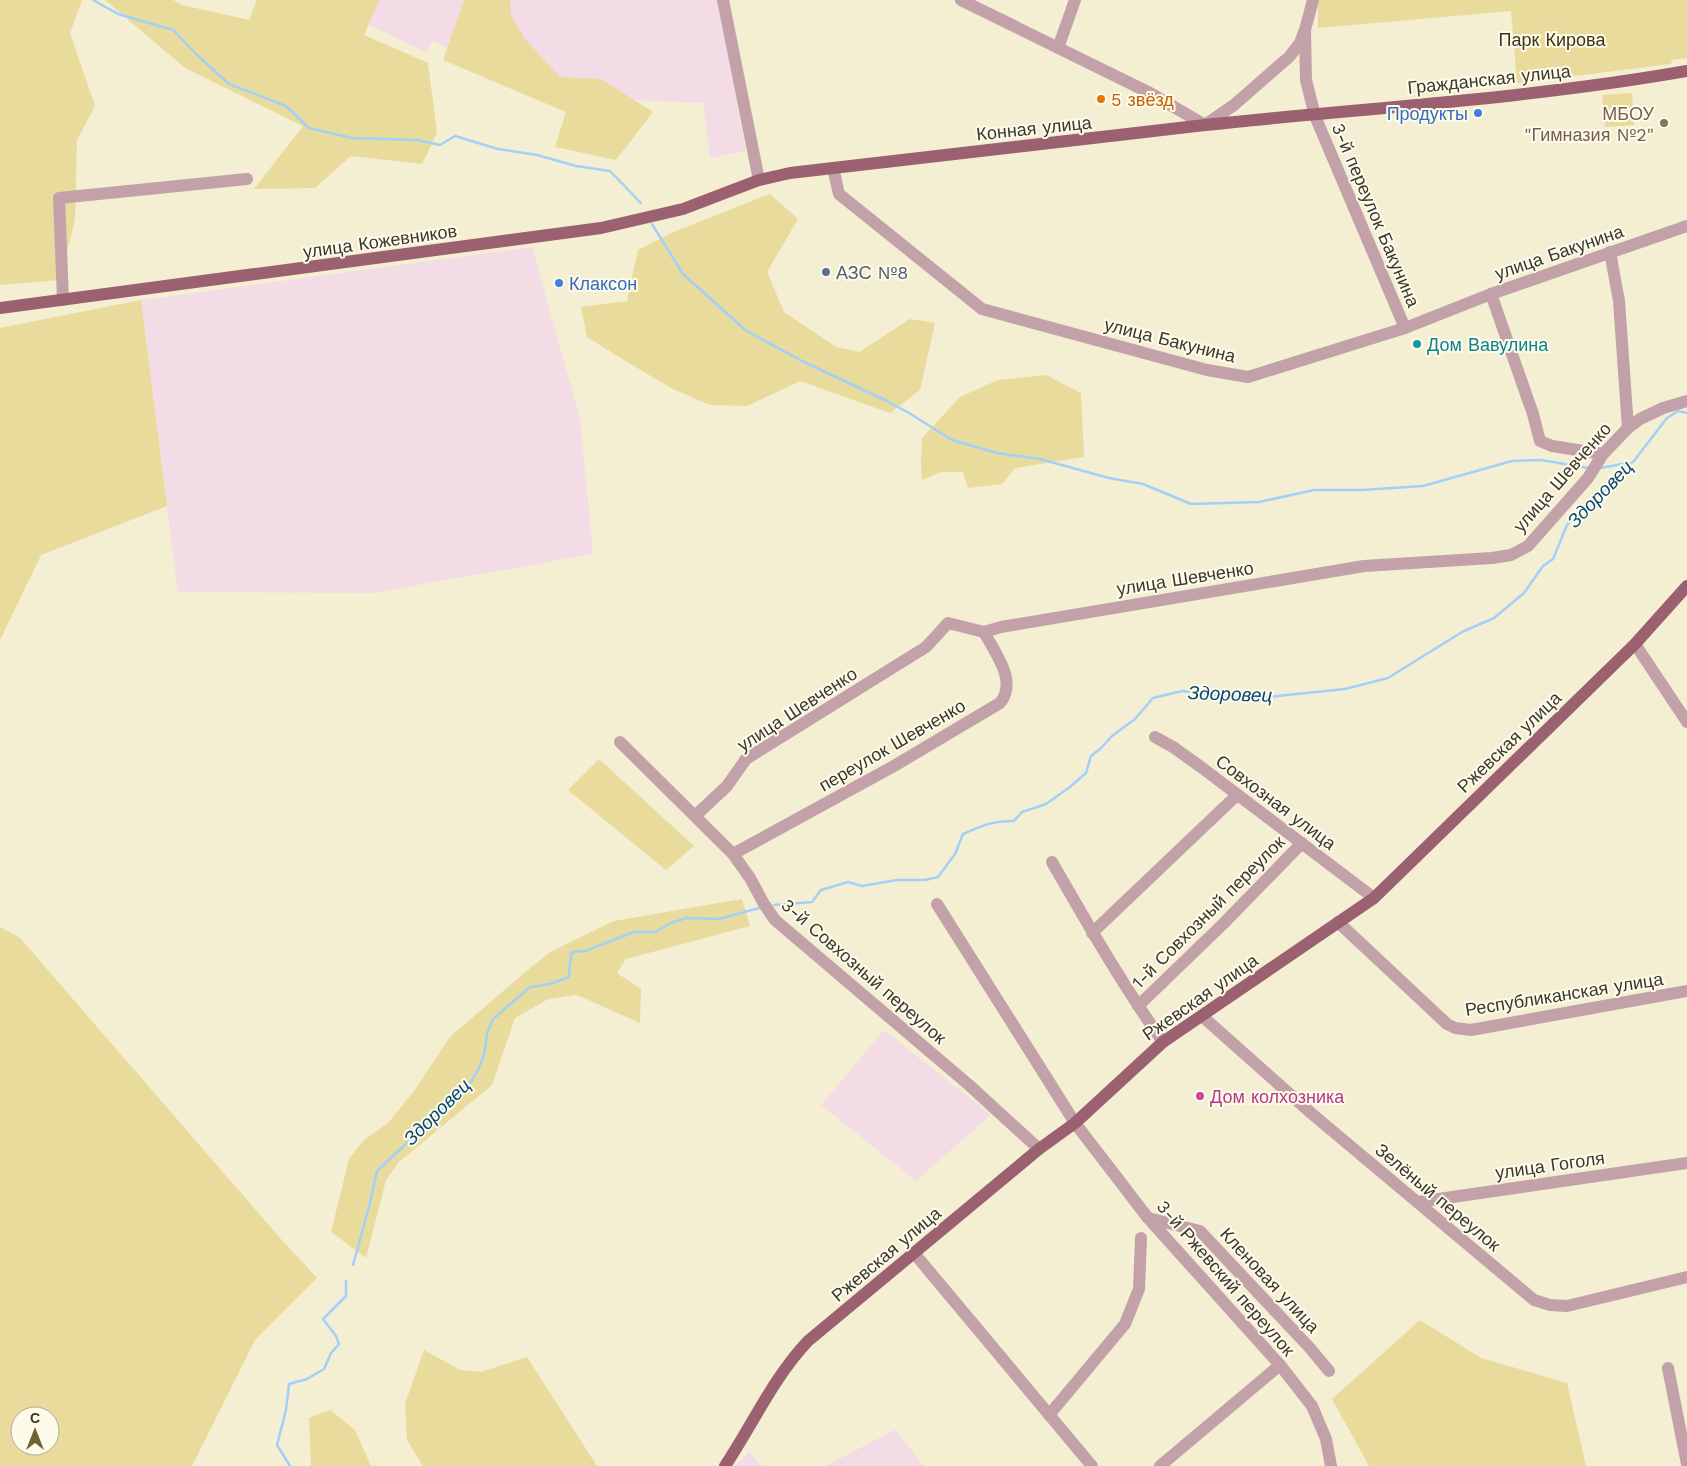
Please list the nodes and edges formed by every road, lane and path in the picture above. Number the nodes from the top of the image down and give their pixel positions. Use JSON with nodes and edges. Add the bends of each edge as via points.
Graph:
{"nodes":[{"id":1,"x":723,"y":0,"type":"edge"},
{"id":2,"x":961,"y":0,"type":"edge"},
{"id":3,"x":1075,"y":0,"type":"edge"},
{"id":4,"x":1313,"y":0,"type":"edge"},
{"id":5,"x":1306,"y":30,"type":"junction"},
{"id":6,"x":1058,"y":48,"type":"junction"},
{"id":7,"x":1280,"y":66,"type":"junction"},
{"id":8,"x":1687,"y":71,"type":"edge"},
{"id":9,"x":1306,"y":80,"type":"junction"},
{"id":10,"x":1234,"y":106,"type":"junction"},
{"id":11,"x":1315,"y":116,"type":"junction"},
{"id":12,"x":1242,"y":122,"type":"junction"},
{"id":13,"x":1205,"y":125,"type":"junction"},
{"id":14,"x":833,"y":168,"type":"junction"},
{"id":15,"x":247,"y":179,"type":"dead end"},
{"id":16,"x":759,"y":180,"type":"junction"},
{"id":17,"x":1687,"y":226,"type":"edge"},
{"id":18,"x":1610,"y":252,"type":"junction"},
{"id":19,"x":1491,"y":294,"type":"junction"},
{"id":20,"x":63,"y":300,"type":"junction"},
{"id":21,"x":0,"y":308,"type":"edge"},
{"id":22,"x":1405,"y":328,"type":"junction"},
{"id":23,"x":1687,"y":401,"type":"edge"},
{"id":24,"x":1628,"y":428,"type":"junction"},
{"id":25,"x":1603,"y":454,"type":"junction"},
{"id":26,"x":1687,"y":586,"type":"edge"},
{"id":27,"x":984,"y":632,"type":"junction"},
{"id":28,"x":1635,"y":644,"type":"junction"},
{"id":29,"x":1687,"y":722,"type":"edge"},
{"id":30,"x":1155,"y":737,"type":"dead end"},
{"id":31,"x":620,"y":742,"type":"dead end"},
{"id":32,"x":1237,"y":795,"type":"junction"},
{"id":33,"x":695,"y":816,"type":"junction"},
{"id":34,"x":1302,"y":843,"type":"junction"},
{"id":35,"x":733,"y":854,"type":"junction"},
{"id":36,"x":1052,"y":862,"type":"dead end"},
{"id":37,"x":1374,"y":898,"type":"junction"},
{"id":38,"x":937,"y":904,"type":"dead end"},
{"id":39,"x":1338,"y":922,"type":"junction"},
{"id":40,"x":1092,"y":933,"type":"junction"},
{"id":41,"x":1687,"y":991,"type":"edge"},
{"id":42,"x":1138,"y":1006,"type":"junction"},
{"id":43,"x":1202,"y":1016,"type":"junction"},
{"id":44,"x":1163,"y":1042,"type":"junction"},
{"id":45,"x":1075,"y":1123,"type":"junction"},
{"id":46,"x":1039,"y":1149,"type":"junction"},
{"id":47,"x":1687,"y":1163,"type":"edge"},
{"id":48,"x":1418,"y":1202,"type":"junction"},
{"id":49,"x":1148,"y":1218,"type":"junction"},
{"id":50,"x":1141,"y":1238,"type":"dead end"},
{"id":51,"x":914,"y":1253,"type":"junction"},
{"id":52,"x":1687,"y":1277,"type":"edge"},
{"id":53,"x":1280,"y":1365,"type":"junction"},
{"id":54,"x":1668,"y":1368,"type":"dead end"},
{"id":55,"x":1329,"y":1371,"type":"dead end"},
{"id":56,"x":1049,"y":1415,"type":"junction"},
{"id":57,"x":1687,"y":1464,"type":"edge"},
{"id":58,"x":725,"y":1466,"type":"edge"},
{"id":59,"x":1092,"y":1466,"type":"edge"},
{"id":60,"x":1160,"y":1466,"type":"edge"},
{"id":61,"x":1331,"y":1466,"type":"edge"}],
"edges":[{"from":1,"to":16,"type":"street"},
{"from":2,"to":6,"type":"street"},
{"from":3,"to":6,"type":"street"},
{"from":4,"to":5,"type":"street","name":"Конная улица"},
{"from":5,"to":7,"type":"street","name":"Конная улица","via":[[1295,50]]},
{"from":5,"to":9,"type":"street","name":"Конная улица"},
{"from":6,"to":13,"type":"street","via":[[1150,93]]},
{"from":7,"to":9,"type":"street","via":[[1298,68]]},
{"from":7,"to":10,"type":"street","name":"Конная улица"},
{"from":8,"to":11,"type":"main road","name":"Гражданская улица","via":[[1558,90]]},
{"from":9,"to":11,"type":"street","name":"Конная улица"},
{"from":10,"to":12,"type":"street"},
{"from":10,"to":13,"type":"street","name":"Конная улица"},
{"from":11,"to":12,"type":"main road","name":"Гражданская улица"},
{"from":11,"to":22,"type":"street","name":"3-й переулок Бакунина"},
{"from":12,"to":13,"type":"main road","name":"Гражданская улица"},
{"from":13,"to":14,"type":"main road","name":"Конная улица"},
{"from":14,"to":16,"type":"main road","name":"Конная улица"},
{"from":14,"to":22,"type":"street","name":"улица Бакунина","via":[[839,194],[982,309],[1206,370],[1248,377]]},
{"from":15,"to":20,"type":"street","via":[[59,198]]},
{"from":16,"to":20,"type":"main road","name":"улица Кожевников","via":[[683,209],[602,228]]},
{"from":17,"to":18,"type":"street","name":"улица Бакунина"},
{"from":18,"to":19,"type":"street","name":"улица Бакунина"},
{"from":18,"to":24,"type":"street","via":[[1619,301]]},
{"from":19,"to":22,"type":"street","name":"улица Бакунина"},
{"from":19,"to":25,"type":"street","via":[[1540,441]]},
{"from":20,"to":21,"type":"main road","name":"улица Кожевников"},
{"from":23,"to":24,"type":"street","name":"улица Шевченко","via":[[1663,408]]},
{"from":24,"to":25,"type":"street","name":"улица Шевченко"},
{"from":25,"to":27,"type":"street","name":"улица Шевченко","via":[[1588,478],[1528,546],[1511,555],[1364,566]]},
{"from":26,"to":28,"type":"main road","name":"Ржевская улица"},
{"from":27,"to":33,"type":"street","name":"улица Шевченко","via":[[948,623],[926,647],[746,759],[727,786]]},
{"from":27,"to":35,"type":"street","name":"переулок Шевченко","via":[[1006,672],[1006,696],[1000,703],[894,766]]},
{"from":28,"to":29,"type":"street"},
{"from":28,"to":37,"type":"main road","name":"Ржевская улица"},
{"from":30,"to":32,"type":"street","name":"Совхозная улица"},
{"from":31,"to":33,"type":"street","name":"3-й Совхозный переулок"},
{"from":32,"to":34,"type":"street","name":"Совхозная улица"},
{"from":32,"to":40,"type":"street"},
{"from":33,"to":35,"type":"street","name":"3-й Совхозный переулок"},
{"from":34,"to":37,"type":"street","name":"Совхозная улица"},
{"from":34,"to":42,"type":"street","name":"1-й Совхозный переулок"},
{"from":35,"to":46,"type":"street","name":"3-й Совхозный переулок","via":[[775,920]]},
{"from":36,"to":40,"type":"street"},
{"from":37,"to":39,"type":"main road","name":"Ржевская улица"},
{"from":38,"to":45,"type":"street"},
{"from":39,"to":41,"type":"street","name":"Республиканская улица","via":[[1455,1028],[1471,1030]]},
{"from":39,"to":43,"type":"main road","name":"Ржевская улица"},
{"from":40,"to":42,"type":"street"},
{"from":42,"to":44,"type":"street"},
{"from":43,"to":44,"type":"main road","name":"Ржевская улица"},
{"from":43,"to":48,"type":"street","name":"Зелёный переулок"},
{"from":44,"to":45,"type":"main road","name":"Ржевская улица"},
{"from":45,"to":46,"type":"main road","name":"Ржевская улица"},
{"from":45,"to":49,"type":"street","name":"3-й Ржевский переулок"},
{"from":46,"to":51,"type":"main road","name":"Ржевская улица"},
{"from":47,"to":48,"type":"street","name":"улица Гоголя"},
{"from":48,"to":52,"type":"street","name":"Зелёный переулок","via":[[1534,1300],[1542,1303],[1574,1304]]},
{"from":49,"to":53,"type":"street","name":"3-й Ржевский переулок"},
{"from":49,"to":55,"type":"street","name":"Кленовая улица","via":[[1200,1231]]},
{"from":50,"to":56,"type":"street","via":[[1139,1289],[1124,1324]]},
{"from":51,"to":56,"type":"street"},
{"from":51,"to":58,"type":"main road","name":"Ржевская улица","via":[[794,1356],[768,1392]]},
{"from":53,"to":60,"type":"street"},
{"from":53,"to":61,"type":"street","name":"3-й Ржевский переулок","via":[[1312,1406],[1326,1439]]},
{"from":54,"to":57,"type":"street"},
{"from":56,"to":59,"type":"street"}]}
